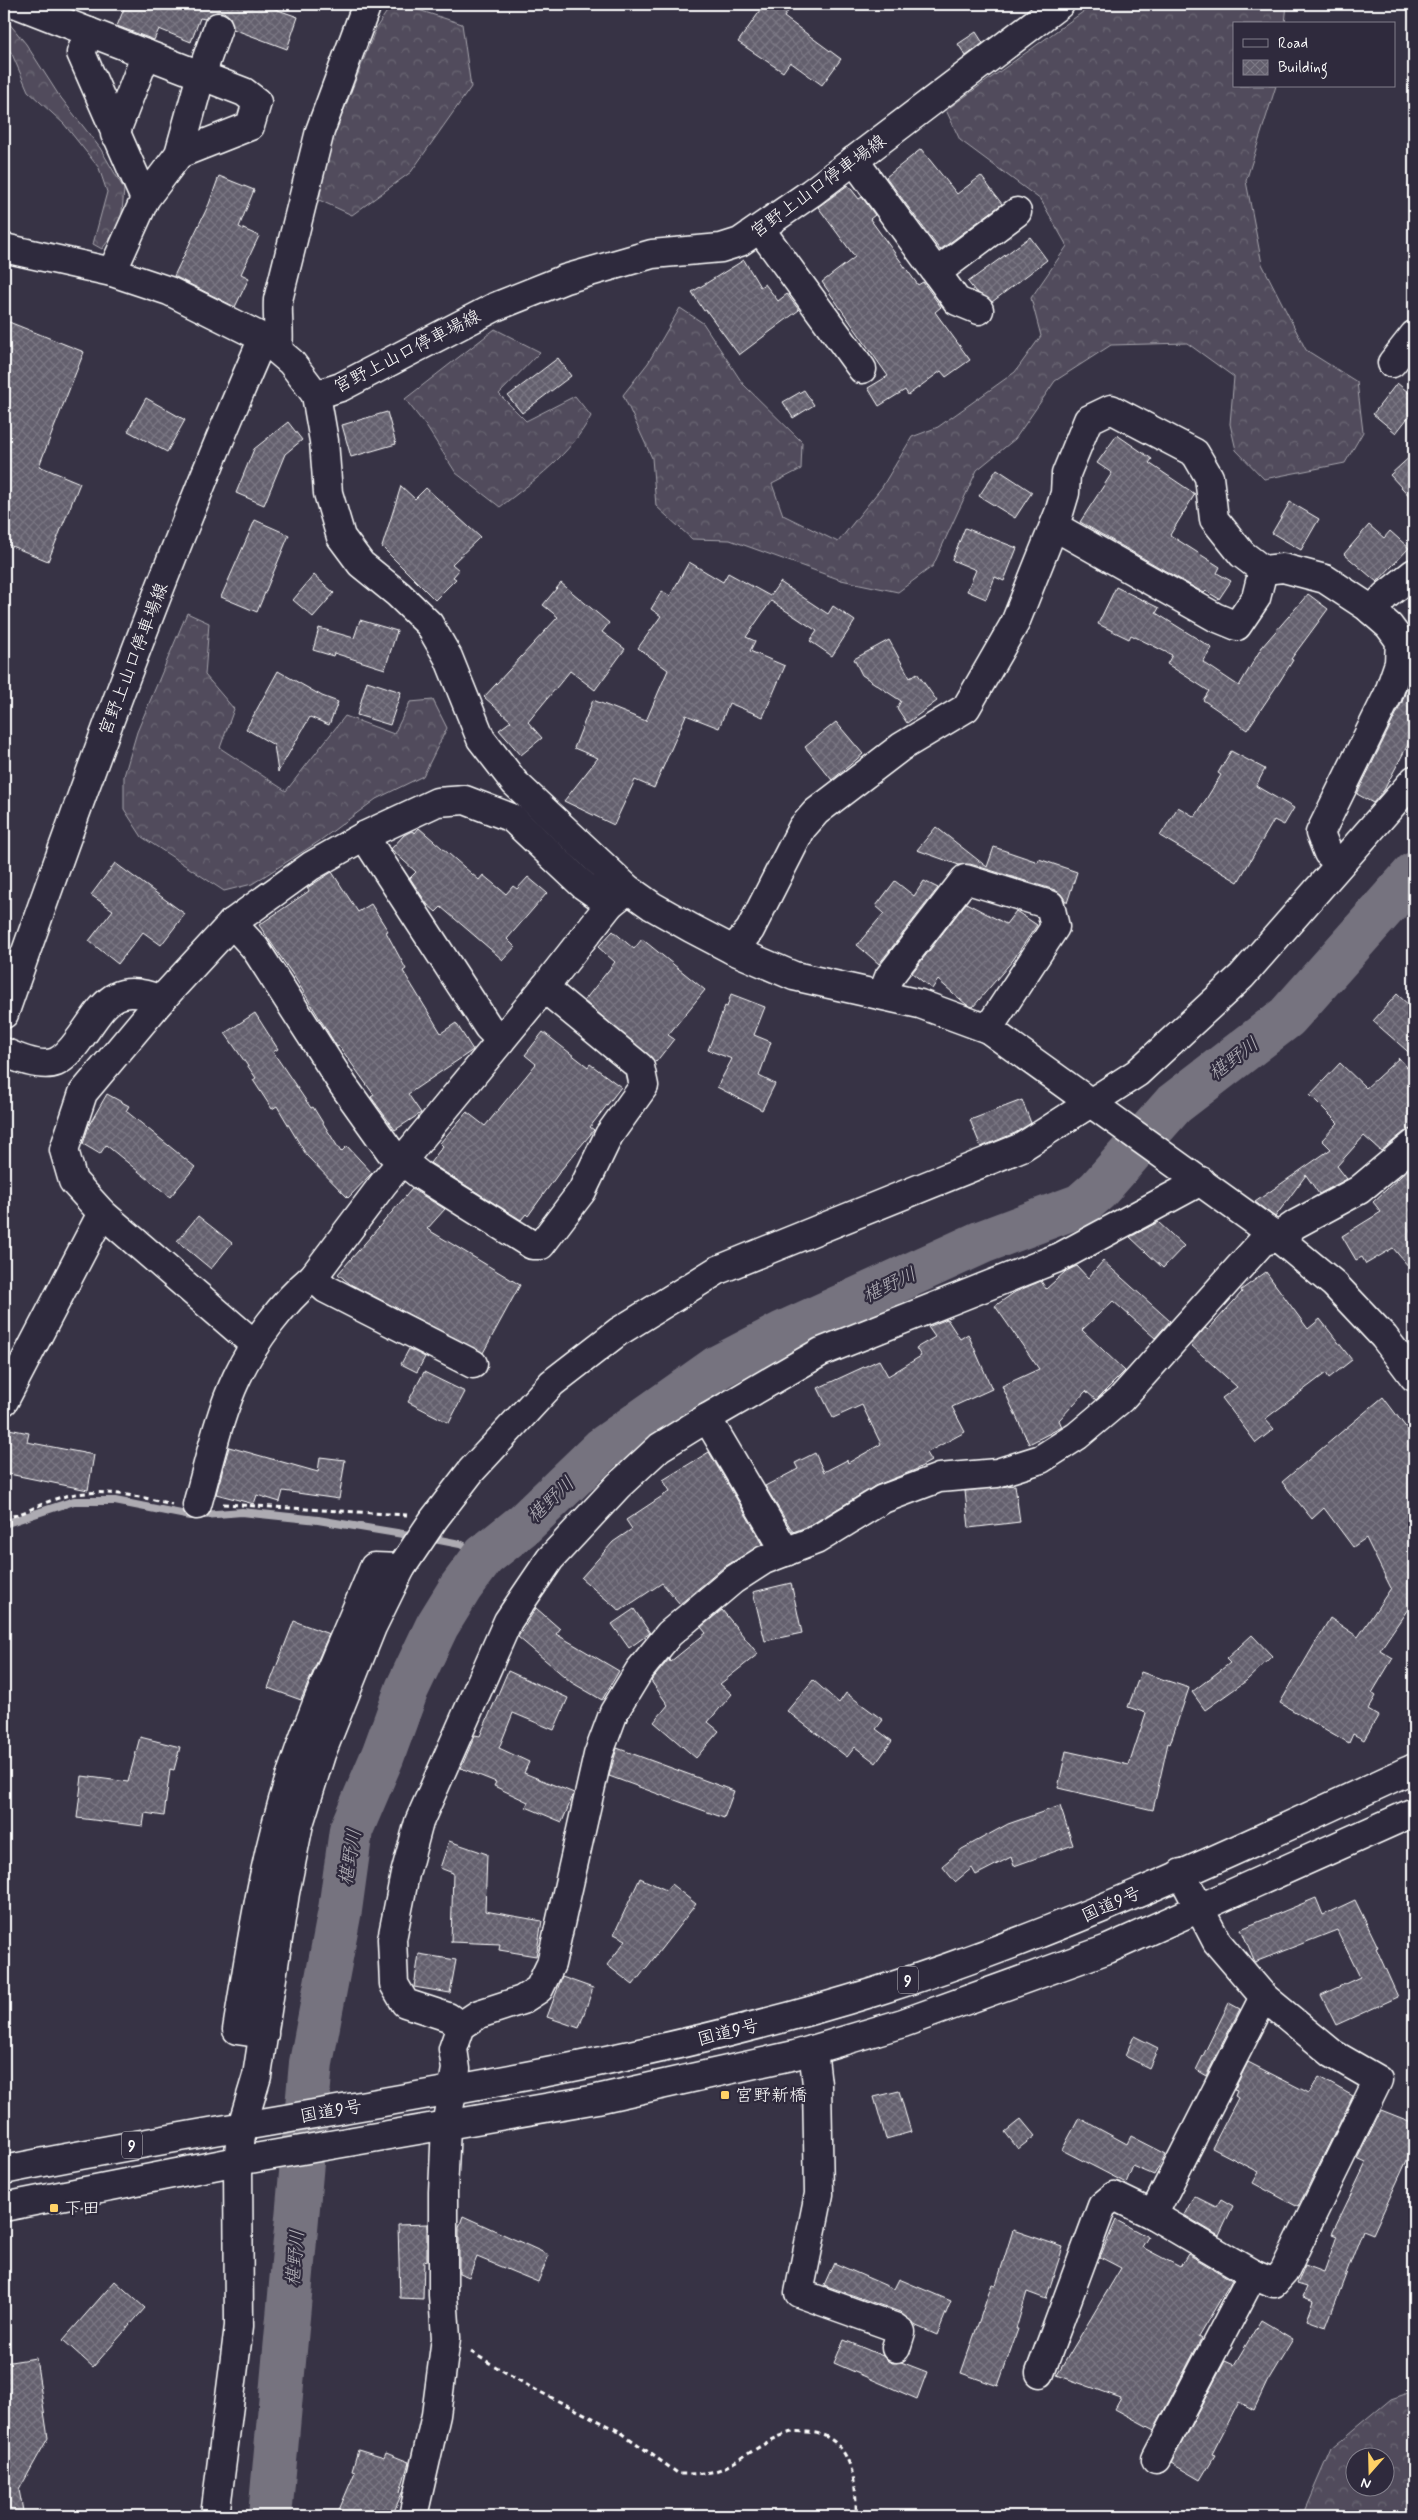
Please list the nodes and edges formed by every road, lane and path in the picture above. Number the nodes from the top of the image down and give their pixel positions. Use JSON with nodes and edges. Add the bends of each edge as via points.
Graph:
{"nodes":[{"id":1,"x":17,"y":4,"type":"edge"},
{"id":2,"x":367,"y":4,"type":"edge"},
{"id":3,"x":1060,"y":4,"type":"edge"},
{"id":4,"x":218,"y":27,"type":"dead end"},
{"id":5,"x":89,"y":32,"type":"junction"},
{"id":6,"x":146,"y":54,"type":"junction"},
{"id":7,"x":201,"y":75,"type":"junction"},
{"id":8,"x":115,"y":134,"type":"junction"},
{"id":9,"x":178,"y":154,"type":"junction"},
{"id":10,"x":854,"y":160,"type":"junction"},
{"id":11,"x":145,"y":199,"type":"junction"},
{"id":12,"x":1017,"y":212,"type":"dead end"},
{"id":13,"x":760,"y":230,"type":"junction"},
{"id":14,"x":4,"y":248,"type":"edge"},
{"id":15,"x":112,"y":272,"type":"junction"},
{"id":16,"x":937,"y":272,"type":"junction"},
{"id":17,"x":979,"y":310,"type":"dead end"},
{"id":18,"x":1414,"y":335,"type":"edge"},
{"id":19,"x":270,"y":344,"type":"junction"},
{"id":20,"x":1392,"y":363,"type":"dead end"},
{"id":21,"x":862,"y":369,"type":"dead end"},
{"id":22,"x":316,"y":395,"type":"junction"},
{"id":23,"x":1054,"y":526,"type":"junction"},
{"id":24,"x":1263,"y":570,"type":"junction"},
{"id":25,"x":1414,"y":573,"type":"edge"},
{"id":26,"x":1372,"y":611,"type":"junction"},
{"id":27,"x":1414,"y":780,"type":"edge"},
{"id":28,"x":364,"y":836,"type":"junction"},
{"id":29,"x":1339,"y":863,"type":"junction"},
{"id":30,"x":619,"y":896,"type":"junction"},
{"id":31,"x":232,"y":923,"type":"junction"},
{"id":32,"x":733,"y":950,"type":"junction"},
{"id":33,"x":544,"y":988,"type":"junction"},
{"id":34,"x":882,"y":996,"type":"junction"},
{"id":35,"x":161,"y":1000,"type":"junction"},
{"id":36,"x":4,"y":1014,"type":"edge"},
{"id":37,"x":988,"y":1029,"type":"junction"},
{"id":38,"x":501,"y":1040,"type":"junction"},
{"id":39,"x":4,"y":1052,"type":"edge"},
{"id":40,"x":1093,"y":1105,"type":"junction"},
{"id":41,"x":1414,"y":1144,"type":"edge"},
{"id":42,"x":402,"y":1161,"type":"junction"},
{"id":43,"x":1195,"y":1176,"type":"junction"},
{"id":44,"x":102,"y":1213,"type":"junction"},
{"id":45,"x":1277,"y":1237,"type":"junction"},
{"id":46,"x":313,"y":1277,"type":"junction"},
{"id":47,"x":255,"y":1344,"type":"junction"},
{"id":48,"x":473,"y":1364,"type":"dead end"},
{"id":49,"x":1414,"y":1377,"type":"edge"},
{"id":50,"x":4,"y":1402,"type":"edge"},
{"id":51,"x":707,"y":1418,"type":"junction"},
{"id":52,"x":197,"y":1505,"type":"junction"},
{"id":53,"x":4,"y":1518,"type":"edge"},
{"id":54,"x":434,"y":1519,"type":"junction"},
{"id":55,"x":786,"y":1552,"type":"junction"},
{"id":56,"x":1414,"y":1768,"type":"edge"},
{"id":57,"x":1414,"y":1812,"type":"edge"},
{"id":58,"x":1181,"y":1873,"type":"junction"},
{"id":59,"x":1200,"y":1908,"type":"junction"},
{"id":60,"x":1264,"y":1997,"type":"junction"},
{"id":61,"x":461,"y":2026,"type":"junction"},
{"id":62,"x":813,"y":2050,"type":"junction"},
{"id":63,"x":453,"y":2090,"type":"junction"},
{"id":64,"x":251,"y":2125,"type":"junction"},
{"id":65,"x":446,"y":2126,"type":"junction"},
{"id":66,"x":248,"y":2160,"type":"junction"},
{"id":67,"x":4,"y":2170,"type":"edge"},
{"id":68,"x":4,"y":2207,"type":"edge"},
{"id":69,"x":1154,"y":2215,"type":"junction"},
{"id":70,"x":1253,"y":2274,"type":"junction"},
{"id":71,"x":446,"y":2338,"type":"junction"},
{"id":72,"x":896,"y":2348,"type":"dead end"},
{"id":73,"x":1040,"y":2373,"type":"dead end"},
{"id":74,"x":1156,"y":2459,"type":"dead end"},
{"id":75,"x":216,"y":2516,"type":"edge"},
{"id":76,"x":413,"y":2516,"type":"edge"},
{"id":77,"x":856,"y":2516,"type":"edge"}],
"edges":[{"from":1,"to":5,"type":"main road"},
{"from":2,"to":19,"type":"main road","via":[[320,131],[278,300],[276,321],[280,340]]},
{"from":3,"to":10,"type":"main road","name":"宮野上山口停車場線"},
{"from":4,"to":7,"type":"main road"},
{"from":5,"to":6,"type":"main road"},
{"from":5,"to":8,"type":"main road","via":[[81,53]]},
{"from":6,"to":7,"type":"main road"},
{"from":6,"to":8,"type":"main road"},
{"from":7,"to":9,"type":"main road"},
{"from":7,"to":9,"type":"main road","via":[[244,92],[257,102],[250,126]]},
{"from":8,"to":11,"type":"main road"},
{"from":9,"to":11,"type":"main road"},
{"from":10,"to":13,"type":"main road","name":"宮野上山口停車場線"},
{"from":10,"to":16,"type":"main road"},
{"from":11,"to":15,"type":"main road"},
{"from":12,"to":16,"type":"main road"},
{"from":13,"to":21,"type":"main road"},
{"from":13,"to":22,"type":"main road","name":"宮野上山口停車場線","via":[[740,242],[721,248],[652,254],[565,279],[495,306],[341,387]]},
{"from":14,"to":15,"type":"main road"},
{"from":15,"to":19,"type":"main road","via":[[169,291],[225,317]]},
{"from":16,"to":17,"type":"main road","via":[[957,301]]},
{"from":18,"to":20,"type":"main road"},
{"from":19,"to":22,"type":"main road","name":"宮野上山口停車場線","via":[[291,362]]},
{"from":19,"to":36,"type":"main road","name":"宮野上山口停車場線","via":[[213,452],[140,638]]},
{"from":22,"to":30,"type":"main road","via":[[328,493],[341,537],[361,564],[429,624],[448,658],[481,739],[515,783]]},
{"from":23,"to":24,"type":"main road","via":[[1215,617],[1237,626],[1256,598]]},
{"from":23,"to":24,"type":"main road","via":[[1065,493],[1066,474],[1088,420],[1111,409],[1195,452],[1209,477],[1214,519],[1242,554]]},
{"from":23,"to":32,"type":"main road","via":[[1015,623],[966,708],[901,747],[816,812],[802,828],[750,930]]},
{"from":24,"to":26,"type":"main road","via":[[1283,568],[1325,579]]},
{"from":25,"to":26,"type":"main road"},
{"from":26,"to":29,"type":"main road","via":[[1400,641],[1399,663],[1388,695],[1320,833],[1328,853]]},
{"from":27,"to":29,"type":"main road"},
{"from":28,"to":30,"type":"main road","via":[[437,802],[465,800],[512,818],[583,885]]},
{"from":28,"to":31,"type":"main road","via":[[311,866]]},
{"from":28,"to":38,"type":"main road","via":[[488,1027]]},
{"from":29,"to":40,"type":"main road","via":[[1242,976],[1137,1073]]},
{"from":30,"to":32,"type":"main road","via":[[652,906]]},
{"from":30,"to":33,"type":"main road"},
{"from":31,"to":35,"type":"main road"},
{"from":31,"to":42,"type":"main road","via":[[255,948],[343,1085],[390,1151]]},
{"from":32,"to":34,"type":"main road","via":[[794,976]]},
{"from":33,"to":38,"type":"main road"},
{"from":33,"to":42,"type":"main road","via":[[640,1066],[644,1086],[609,1135],[582,1191],[542,1245],[532,1245]]},
{"from":34,"to":37,"type":"main road","via":[[920,1004]]},
{"from":34,"to":37,"type":"main road","via":[[889,977],[965,879],[1050,905],[1055,927]]},
{"from":35,"to":39,"type":"main road","via":[[142,993],[126,992],[107,1002],[69,1053],[55,1062],[38,1063]]},
{"from":35,"to":44,"type":"main road","via":[[83,1093],[64,1150],[73,1181]]},
{"from":37,"to":40,"type":"main road"},
{"from":38,"to":42,"type":"main road"},
{"from":40,"to":43,"type":"main road"},
{"from":40,"to":54,"type":"main road","via":[[1022,1147],[718,1270],[618,1332],[552,1383],[471,1471]]},
{"from":41,"to":45,"type":"main road","via":[[1359,1190]]},
{"from":42,"to":46,"type":"main road"},
{"from":43,"to":45,"type":"main road"},
{"from":43,"to":51,"type":"main road","via":[[1060,1257],[820,1352]]},
{"from":44,"to":47,"type":"main road"},
{"from":44,"to":50,"type":"main road"},
{"from":45,"to":49,"type":"main road","via":[[1334,1284],[1384,1337]]},
{"from":45,"to":55,"type":"main road","via":[[1262,1242],[1121,1399],[1077,1436],[1041,1459],[998,1473],[939,1478],[884,1499],[816,1540]]},
{"from":46,"to":47,"type":"main road","via":[[300,1288]]},
{"from":46,"to":48,"type":"main road","via":[[326,1289]]},
{"from":47,"to":52,"type":"main road","via":[[236,1378]]},
{"from":51,"to":55,"type":"main road"},
{"from":51,"to":61,"type":"main road","via":[[660,1447],[618,1486],[550,1559],[508,1621],[420,1822],[392,1939],[394,1984],[405,2003],[448,2017]]},
{"from":52,"to":53,"type":"path","via":[[180,1506],[134,1495],[93,1493],[63,1496]]},
{"from":52,"to":54,"type":"path","via":[[225,1504]]},
{"from":54,"to":64,"type":"main road","via":[[401,1568],[372,1626],[321,1754],[300,1824],[285,1893]]},
{"from":55,"to":61,"type":"main road","via":[[764,1560],[733,1580],[669,1634],[639,1671],[614,1712],[598,1755],[551,1964],[539,1989],[522,2000],[478,2014]]},
{"from":56,"to":58,"type":"main road","name":"国道9号","number":"9"},
{"from":57,"to":59,"type":"main road","name":"国道9号","number":"9"},
{"from":58,"to":59,"type":"main road"},
{"from":58,"to":63,"type":"main road","name":"国道9号","number":"9","via":[[1068,1923],[873,1992],[656,2049]]},
{"from":59,"to":60,"type":"main road","via":[[1217,1942]]},
{"from":59,"to":62,"type":"main road","name":"国道9号","number":"9","via":[[1108,1949],[1011,1986]]},
{"from":60,"to":69,"type":"main road"},
{"from":60,"to":70,"type":"main road","via":[[1333,2054],[1378,2080],[1284,2272],[1274,2283]]},
{"from":61,"to":63,"type":"main road","via":[[454,2049]]},
{"from":62,"to":65,"type":"main road","name":"国道9号","number":"9","via":[[690,2079]]},
{"from":62,"to":72,"type":"main road","via":[[817,2084],[819,2194],[799,2292],[894,2327],[901,2332]]},
{"from":63,"to":64,"type":"main road","name":"国道9号","number":"9"},
{"from":63,"to":65,"type":"main road"},
{"from":64,"to":66,"type":"main road"},
{"from":64,"to":67,"type":"main road","name":"国道9号","number":"9"},
{"from":65,"to":66,"type":"main road","name":"国道9号","number":"9"},
{"from":65,"to":71,"type":"main road","via":[[443,2295]]},
{"from":66,"to":68,"type":"main road","name":"国道9号","number":"9"},
{"from":66,"to":75,"type":"main road","via":[[238,2326]]},
{"from":69,"to":70,"type":"main road"},
{"from":69,"to":73,"type":"main road","via":[[1114,2196],[1102,2206]]},
{"from":70,"to":74,"type":"main road"},
{"from":71,"to":76,"type":"main road","via":[[436,2416]]},
{"from":71,"to":77,"type":"path","via":[[532,2388],[619,2432],[680,2474],[720,2470],[768,2441],[794,2432],[819,2433],[840,2445],[853,2473]]}]}
